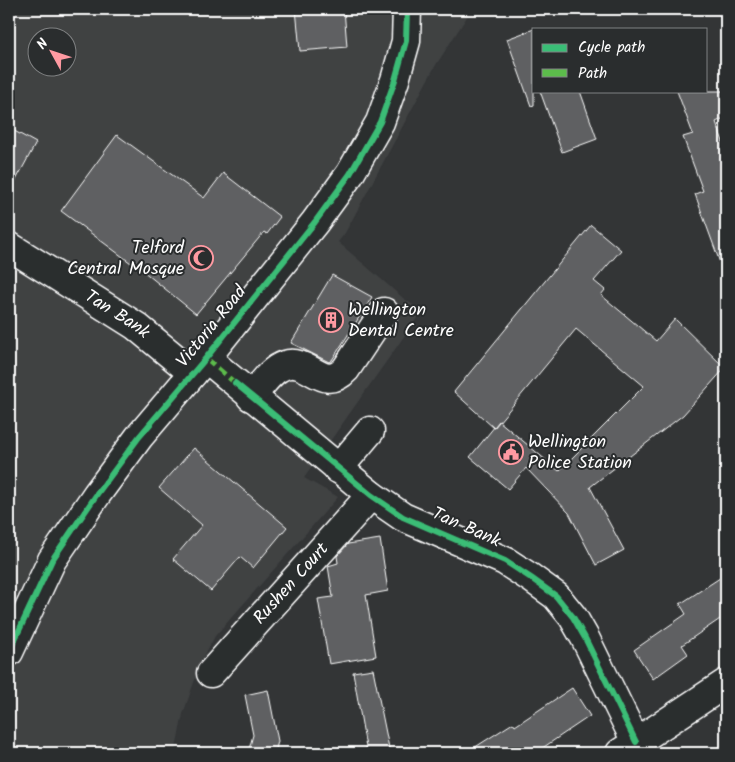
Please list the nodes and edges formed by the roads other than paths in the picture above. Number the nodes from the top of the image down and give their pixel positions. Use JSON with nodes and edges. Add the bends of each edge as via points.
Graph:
{"nodes":[{"id":1,"x":407,"y":9,"type":"edge"},
{"id":2,"x":424,"y":9,"type":"edge"},
{"id":3,"x":406,"y":41,"type":"junction"},
{"id":4,"x":9,"y":246,"type":"edge"},
{"id":5,"x":384,"y":312,"type":"dead end"},
{"id":6,"x":200,"y":366,"type":"junction"},
{"id":7,"x":243,"y":390,"type":"junction"},
{"id":8,"x":370,"y":431,"type":"dead end"},
{"id":9,"x":338,"y":469,"type":"junction"},
{"id":10,"x":371,"y":496,"type":"junction"},
{"id":11,"x":9,"y":652,"type":"edge"},
{"id":12,"x":211,"y":673,"type":"dead end"},
{"id":13,"x":726,"y":683,"type":"edge"},
{"id":14,"x":628,"y":748,"type":"edge"}],
"edges":[{"from":1,"to":3,"type":"street","name":"Victoria Road"},
{"from":2,"to":3,"type":"street","name":"Victoria Road"},
{"from":3,"to":6,"type":"street","name":"Victoria Road","via":[[380,122],[350,174]]},
{"from":4,"to":6,"type":"street","name":"Tan Bank"},
{"from":5,"to":7,"type":"street","via":[[339,376],[329,379],[298,365],[287,364]]},
{"from":6,"to":7,"type":"street","name":"Tan Bank"},
{"from":6,"to":11,"type":"street","name":"Victoria Road","via":[[107,480],[52,560]]},
{"from":7,"to":9,"type":"street","name":"Tan Bank"},
{"from":8,"to":9,"type":"street"},
{"from":9,"to":10,"type":"street","name":"Tan Bank"},
{"from":10,"to":12,"type":"street","name":"Rushen Court"},
{"from":10,"to":14,"type":"street","name":"Tan Bank","via":[[403,517],[505,561],[556,596],[585,638]]},
{"from":13,"to":14,"type":"street"}]}
